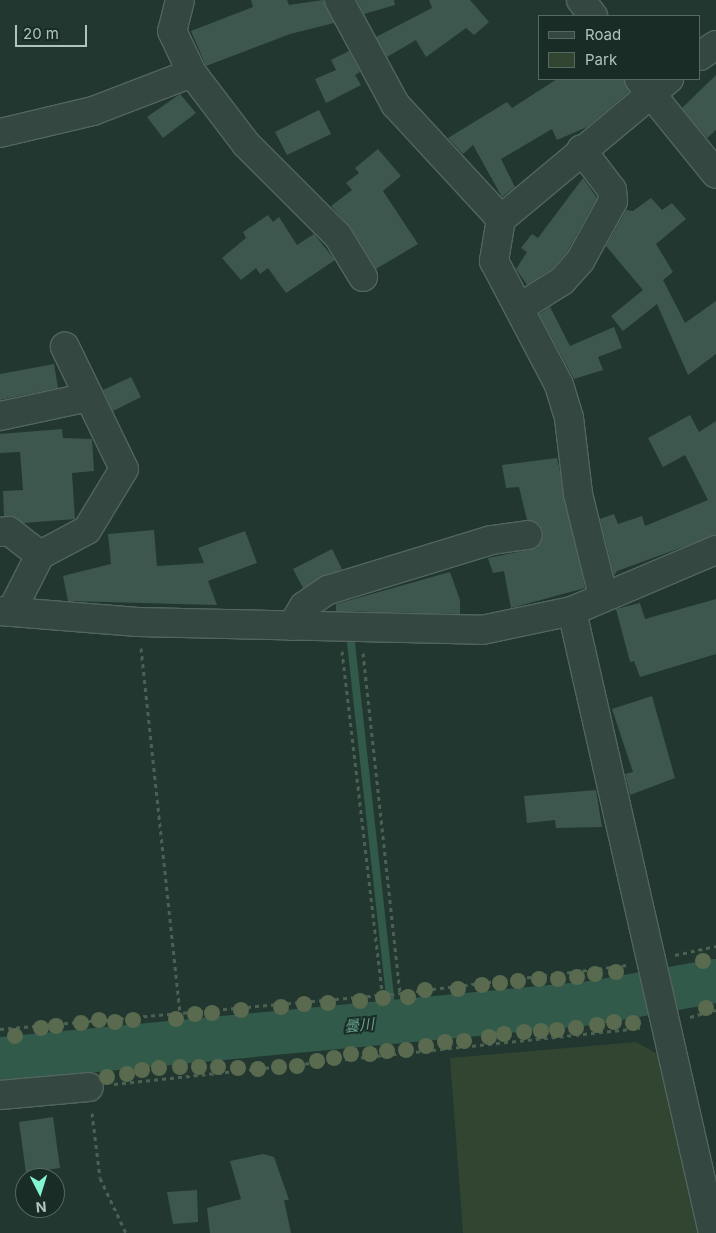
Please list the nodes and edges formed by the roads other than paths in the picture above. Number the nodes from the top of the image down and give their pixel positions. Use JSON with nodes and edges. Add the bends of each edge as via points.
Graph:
{"nodes":[{"id":1,"x":180,"y":0,"type":"edge"},
{"id":2,"x":338,"y":0,"type":"edge"},
{"id":3,"x":581,"y":0,"type":"edge"},
{"id":4,"x":592,"y":15,"type":"edge"},
{"id":5,"x":716,"y":45,"type":"edge"},
{"id":6,"x":701,"y":55,"type":"edge"},
{"id":7,"x":192,"y":73,"type":"junction"},
{"id":8,"x":652,"y":84,"type":"edge"},
{"id":9,"x":0,"y":133,"type":"edge"},
{"id":10,"x":581,"y":150,"type":"junction"},
{"id":11,"x":716,"y":174,"type":"edge"},
{"id":12,"x":501,"y":219,"type":"junction"},
{"id":13,"x":363,"y":276,"type":"dead end"},
{"id":14,"x":519,"y":308,"type":"junction"},
{"id":15,"x":65,"y":347,"type":"dead end"},
{"id":16,"x":89,"y":398,"type":"junction"},
{"id":17,"x":0,"y":416,"type":"edge"},
{"id":18,"x":0,"y":532,"type":"edge"},
{"id":19,"x":528,"y":536,"type":"dead end"},
{"id":20,"x":716,"y":550,"type":"edge"},
{"id":21,"x":40,"y":555,"type":"junction"},
{"id":22,"x":603,"y":596,"type":"junction"},
{"id":23,"x":6,"y":611,"type":"edge"},
{"id":24,"x":572,"y":611,"type":"junction"},
{"id":25,"x":292,"y":626,"type":"junction"},
{"id":26,"x":89,"y":1087,"type":"road end"},
{"id":27,"x":0,"y":1095,"type":"edge"},
{"id":28,"x":713,"y":1233,"type":"edge"}],
"edges":[{"from":1,"to":7,"type":"street","via":[[172,31]]},
{"from":2,"to":12,"type":"street","via":[[395,104]]},
{"from":3,"to":4,"type":"street"},
{"from":5,"to":6,"type":"street"},
{"from":7,"to":9,"type":"street","via":[[93,111]]},
{"from":7,"to":13,"type":"street","via":[[246,144],[338,236]]},
{"from":8,"to":10,"type":"street"},
{"from":8,"to":11,"type":"street"},
{"from":10,"to":12,"type":"street"},
{"from":10,"to":14,"type":"street","via":[[612,190],[613,201],[580,261],[562,281]]},
{"from":12,"to":14,"type":"street","via":[[494,261]]},
{"from":14,"to":22,"type":"street","via":[[558,385],[569,418],[578,494]]},
{"from":15,"to":16,"type":"street"},
{"from":16,"to":17,"type":"street"},
{"from":16,"to":21,"type":"street","via":[[124,469],[87,530]]},
{"from":18,"to":21,"type":"street","via":[[10,531]]},
{"from":19,"to":25,"type":"street","via":[[469,546],[328,590],[304,606]]},
{"from":20,"to":22,"type":"street"},
{"from":21,"to":23,"type":"street"},
{"from":22,"to":24,"type":"street"},
{"from":23,"to":25,"type":"street","via":[[138,622]]},
{"from":24,"to":25,"type":"street","via":[[482,630]]},
{"from":24,"to":28,"type":"street"},
{"from":26,"to":27,"type":"street"}]}
